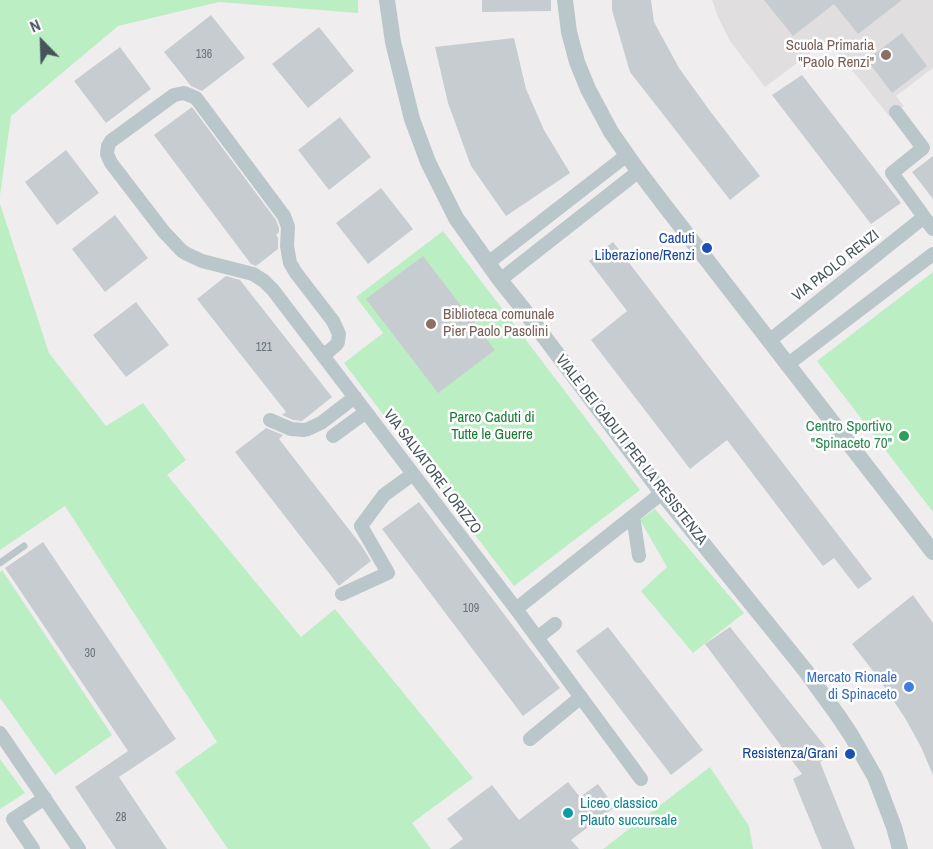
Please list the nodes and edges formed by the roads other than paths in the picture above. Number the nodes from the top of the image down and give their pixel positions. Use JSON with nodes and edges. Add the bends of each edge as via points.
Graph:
{"nodes":[{"id":1,"x":387,"y":0,"type":"edge"},
{"id":2,"x":565,"y":0,"type":"edge"},
{"id":3,"x":896,"y":112,"type":"dead end"},
{"id":4,"x":928,"y":144,"type":"edge"},
{"id":5,"x":627,"y":155,"type":"junction"},
{"id":6,"x":639,"y":171,"type":"junction"},
{"id":7,"x":929,"y":223,"type":"edge"},
{"id":8,"x":933,"y":254,"type":"edge"},
{"id":9,"x":488,"y":263,"type":"junction"},
{"id":10,"x":500,"y":280,"type":"junction"},
{"id":11,"x":769,"y":341,"type":"junction"},
{"id":12,"x":323,"y":356,"type":"junction"},
{"id":13,"x":787,"y":365,"type":"junction"},
{"id":14,"x":355,"y":397,"type":"junction"},
{"id":15,"x":366,"y":412,"type":"junction"},
{"id":16,"x":270,"y":420,"type":"dead end"},
{"id":17,"x":333,"y":436,"type":"dead end"},
{"id":18,"x":413,"y":474,"type":"junction"},
{"id":19,"x":662,"y":493,"type":"junction"},
{"id":20,"x":633,"y":516,"type":"junction"},
{"id":21,"x":24,"y":546,"type":"dead end"},
{"id":22,"x":933,"y":552,"type":"edge"},
{"id":23,"x":639,"y":556,"type":"dead end"},
{"id":24,"x":0,"y":563,"type":"edge"},
{"id":25,"x":342,"y":594,"type":"dead end"},
{"id":26,"x":516,"y":609,"type":"junction"},
{"id":27,"x":555,"y":624,"type":"dead end"},
{"id":28,"x":537,"y":638,"type":"junction"},
{"id":29,"x":581,"y":698,"type":"junction"},
{"id":30,"x":0,"y":733,"type":"edge"},
{"id":31,"x":530,"y":739,"type":"dead end"},
{"id":32,"x":641,"y":779,"type":"dead end"},
{"id":33,"x":45,"y":798,"type":"junction"},
{"id":34,"x":33,"y":849,"type":"edge"},
{"id":35,"x":79,"y":849,"type":"edge"},
{"id":36,"x":900,"y":849,"type":"edge"}],
"edges":[{"from":1,"to":9,"type":"street","name":"VIALE DEI CADUTI PER LA RESISTENZA","via":[[399,70],[422,150],[448,204]]},
{"from":2,"to":5,"type":"street","via":[[581,72]]},
{"from":3,"to":4,"type":"street","name":"VIA PAOLO RENZI"},
{"from":4,"to":7,"type":"street","name":"VIA PAOLO RENZI","via":[[892,173]]},
{"from":5,"to":6,"type":"street"},
{"from":5,"to":9,"type":"street"},
{"from":6,"to":10,"type":"street"},
{"from":6,"to":11,"type":"street"},
{"from":7,"to":11,"type":"street","name":"VIA PAOLO RENZI"},
{"from":8,"to":13,"type":"street"},
{"from":9,"to":10,"type":"street","name":"VIALE DEI CADUTI PER LA RESISTENZA"},
{"from":10,"to":19,"type":"street","name":"VIALE DEI CADUTI PER LA RESISTENZA"},
{"from":11,"to":13,"type":"street"},
{"from":12,"to":12,"type":"street","name":"VIA SALVATORE LORIZZO","via":[[273,290],[258,277],[197,259],[174,244],[109,160],[107,150],[111,141],[174,95],[184,93],[196,98],[284,216],[290,263],[339,334],[336,345]]},
{"from":12,"to":14,"type":"street","name":"VIA SALVATORE LORIZZO"},
{"from":13,"to":22,"type":"street"},
{"from":14,"to":15,"type":"street","name":"VIA SALVATORE LORIZZO"},
{"from":14,"to":16,"type":"street","via":[[308,429],[291,429]]},
{"from":15,"to":17,"type":"street"},
{"from":15,"to":18,"type":"street","name":"VIA SALVATORE LORIZZO"},
{"from":18,"to":25,"type":"street","via":[[384,495],[362,526],[388,573]]},
{"from":18,"to":26,"type":"street","name":"VIA SALVATORE LORIZZO"},
{"from":19,"to":20,"type":"street"},
{"from":19,"to":36,"type":"street","name":"VIALE DEI CADUTI PER LA RESISTENZA","via":[[839,717],[875,777]]},
{"from":20,"to":23,"type":"street"},
{"from":20,"to":26,"type":"street"},
{"from":21,"to":24,"type":"lane"},
{"from":26,"to":28,"type":"street","name":"VIA SALVATORE LORIZZO"},
{"from":27,"to":28,"type":"street"},
{"from":28,"to":29,"type":"street","name":"VIA SALVATORE LORIZZO"},
{"from":29,"to":31,"type":"street"},
{"from":29,"to":32,"type":"street","name":"VIA SALVATORE LORIZZO"},
{"from":30,"to":33,"type":"street"},
{"from":33,"to":34,"type":"street","via":[[13,819]]},
{"from":33,"to":35,"type":"street"}]}
